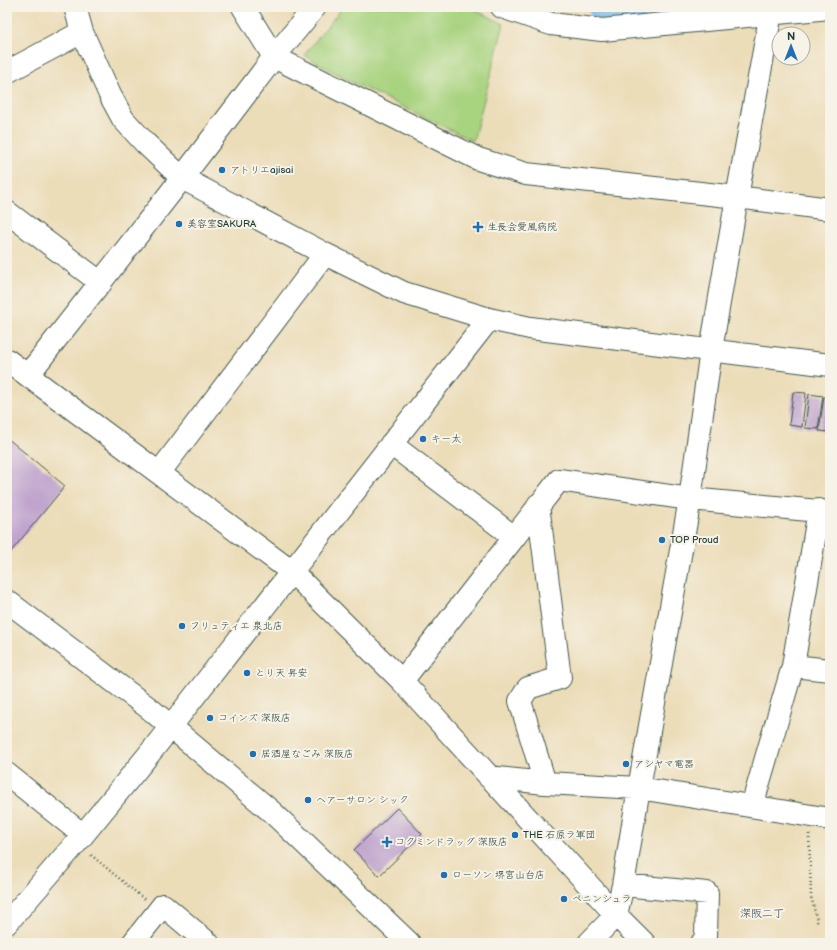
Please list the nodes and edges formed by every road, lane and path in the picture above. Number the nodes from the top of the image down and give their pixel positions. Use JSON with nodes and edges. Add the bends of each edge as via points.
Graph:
{"nodes":[{"id":1,"x":76,"y":7,"type":"edge"},
{"id":2,"x":243,"y":7,"type":"edge"},
{"id":3,"x":315,"y":7,"type":"edge"},
{"id":4,"x":502,"y":7,"type":"edge"},
{"id":5,"x":830,"y":8,"type":"edge"},
{"id":6,"x":772,"y":12,"type":"edge"},
{"id":7,"x":82,"y":32,"type":"junction"},
{"id":8,"x":274,"y":57,"type":"junction"},
{"id":9,"x":7,"y":72,"type":"edge"},
{"id":10,"x":182,"y":178,"type":"junction"},
{"id":11,"x":737,"y":197,"type":"junction"},
{"id":12,"x":830,"y":209,"type":"edge"},
{"id":13,"x":7,"y":212,"type":"edge"},
{"id":14,"x":325,"y":254,"type":"junction"},
{"id":15,"x":101,"y":282,"type":"junction"},
{"id":16,"x":489,"y":319,"type":"junction"},
{"id":17,"x":711,"y":350,"type":"junction"},
{"id":18,"x":7,"y":360,"type":"edge"},
{"id":19,"x":830,"y":365,"type":"edge"},
{"id":20,"x":28,"y":375,"type":"junction"},
{"id":21,"x":392,"y":444,"type":"junction"},
{"id":22,"x":160,"y":473,"type":"junction"},
{"id":23,"x":690,"y":499,"type":"junction"},
{"id":24,"x":538,"y":505,"type":"junction"},
{"id":25,"x":825,"y":511,"type":"edge"},
{"id":26,"x":514,"y":537,"type":"junction"},
{"id":27,"x":292,"y":572,"type":"junction"},
{"id":28,"x":7,"y":601,"type":"edge"},
{"id":29,"x":793,"y":666,"type":"junction"},
{"id":30,"x":830,"y":670,"type":"edge"},
{"id":31,"x":402,"y":681,"type":"junction"},
{"id":32,"x":170,"y":727,"type":"junction"},
{"id":33,"x":7,"y":774,"type":"edge"},
{"id":34,"x":489,"y":777,"type":"junction"},
{"id":35,"x":544,"y":783,"type":"junction"},
{"id":36,"x":639,"y":788,"type":"junction"},
{"id":37,"x":752,"y":806,"type":"junction"},
{"id":38,"x":809,"y":815,"type":"junction"},
{"id":39,"x":830,"y":819,"type":"edge"},
{"id":40,"x":80,"y":839,"type":"junction"},
{"id":41,"x":624,"y":885,"type":"junction"},
{"id":42,"x":159,"y":910,"type":"junction"},
{"id":43,"x":616,"y":915,"type":"junction"},
{"id":44,"x":7,"y":923,"type":"edge"},
{"id":45,"x":818,"y":925,"type":"dead end"},
{"id":46,"x":134,"y":943,"type":"edge"},
{"id":47,"x":208,"y":943,"type":"edge"},
{"id":48,"x":409,"y":943,"type":"edge"},
{"id":49,"x":589,"y":943,"type":"edge"},
{"id":50,"x":644,"y":943,"type":"edge"},
{"id":51,"x":702,"y":943,"type":"edge"}],
"edges":[{"from":1,"to":7,"type":"street"},
{"from":2,"to":8,"type":"street"},
{"from":3,"to":8,"type":"street"},
{"from":4,"to":6,"type":"street","via":[[551,24],[602,30]]},
{"from":5,"to":6,"type":"street"},
{"from":6,"to":11,"type":"street"},
{"from":7,"to":9,"type":"street"},
{"from":7,"to":10,"type":"street","via":[[123,119]]},
{"from":8,"to":10,"type":"street"},
{"from":8,"to":11,"type":"street","via":[[478,159],[526,174]]},
{"from":10,"to":14,"type":"street"},
{"from":10,"to":15,"type":"street"},
{"from":11,"to":12,"type":"street"},
{"from":11,"to":17,"type":"street"},
{"from":13,"to":15,"type":"street"},
{"from":14,"to":16,"type":"street","via":[[404,293]]},
{"from":14,"to":22,"type":"street"},
{"from":15,"to":20,"type":"street"},
{"from":16,"to":17,"type":"street","via":[[530,328]]},
{"from":16,"to":21,"type":"street"},
{"from":17,"to":19,"type":"street"},
{"from":17,"to":23,"type":"street"},
{"from":18,"to":20,"type":"street"},
{"from":20,"to":22,"type":"street"},
{"from":21,"to":26,"type":"street"},
{"from":21,"to":27,"type":"street"},
{"from":22,"to":27,"type":"street"},
{"from":23,"to":24,"type":"street","via":[[558,480]]},
{"from":23,"to":25,"type":"street"},
{"from":23,"to":36,"type":"street"},
{"from":24,"to":26,"type":"street"},
{"from":24,"to":35,"type":"street","via":[[560,678],[528,688],[520,701]]},
{"from":25,"to":29,"type":"street"},
{"from":26,"to":31,"type":"street"},
{"from":27,"to":31,"type":"street"},
{"from":27,"to":32,"type":"street"},
{"from":28,"to":32,"type":"street","via":[[150,709]]},
{"from":29,"to":30,"type":"street"},
{"from":29,"to":37,"type":"street"},
{"from":31,"to":34,"type":"street"},
{"from":32,"to":40,"type":"street"},
{"from":32,"to":48,"type":"street","via":[[273,813]]},
{"from":33,"to":40,"type":"street"},
{"from":34,"to":35,"type":"street"},
{"from":34,"to":43,"type":"street"},
{"from":35,"to":36,"type":"street"},
{"from":36,"to":37,"type":"street"},
{"from":36,"to":41,"type":"street"},
{"from":37,"to":38,"type":"street"},
{"from":38,"to":39,"type":"street"},
{"from":38,"to":45,"type":"path","via":[[811,896]]},
{"from":40,"to":42,"type":"path"},
{"from":40,"to":44,"type":"street"},
{"from":41,"to":43,"type":"street"},
{"from":41,"to":51,"type":"street","via":[[707,893],[706,937]]},
{"from":42,"to":46,"type":"street"},
{"from":42,"to":47,"type":"street","via":[[163,905]]},
{"from":43,"to":49,"type":"street"},
{"from":43,"to":50,"type":"street"}]}
